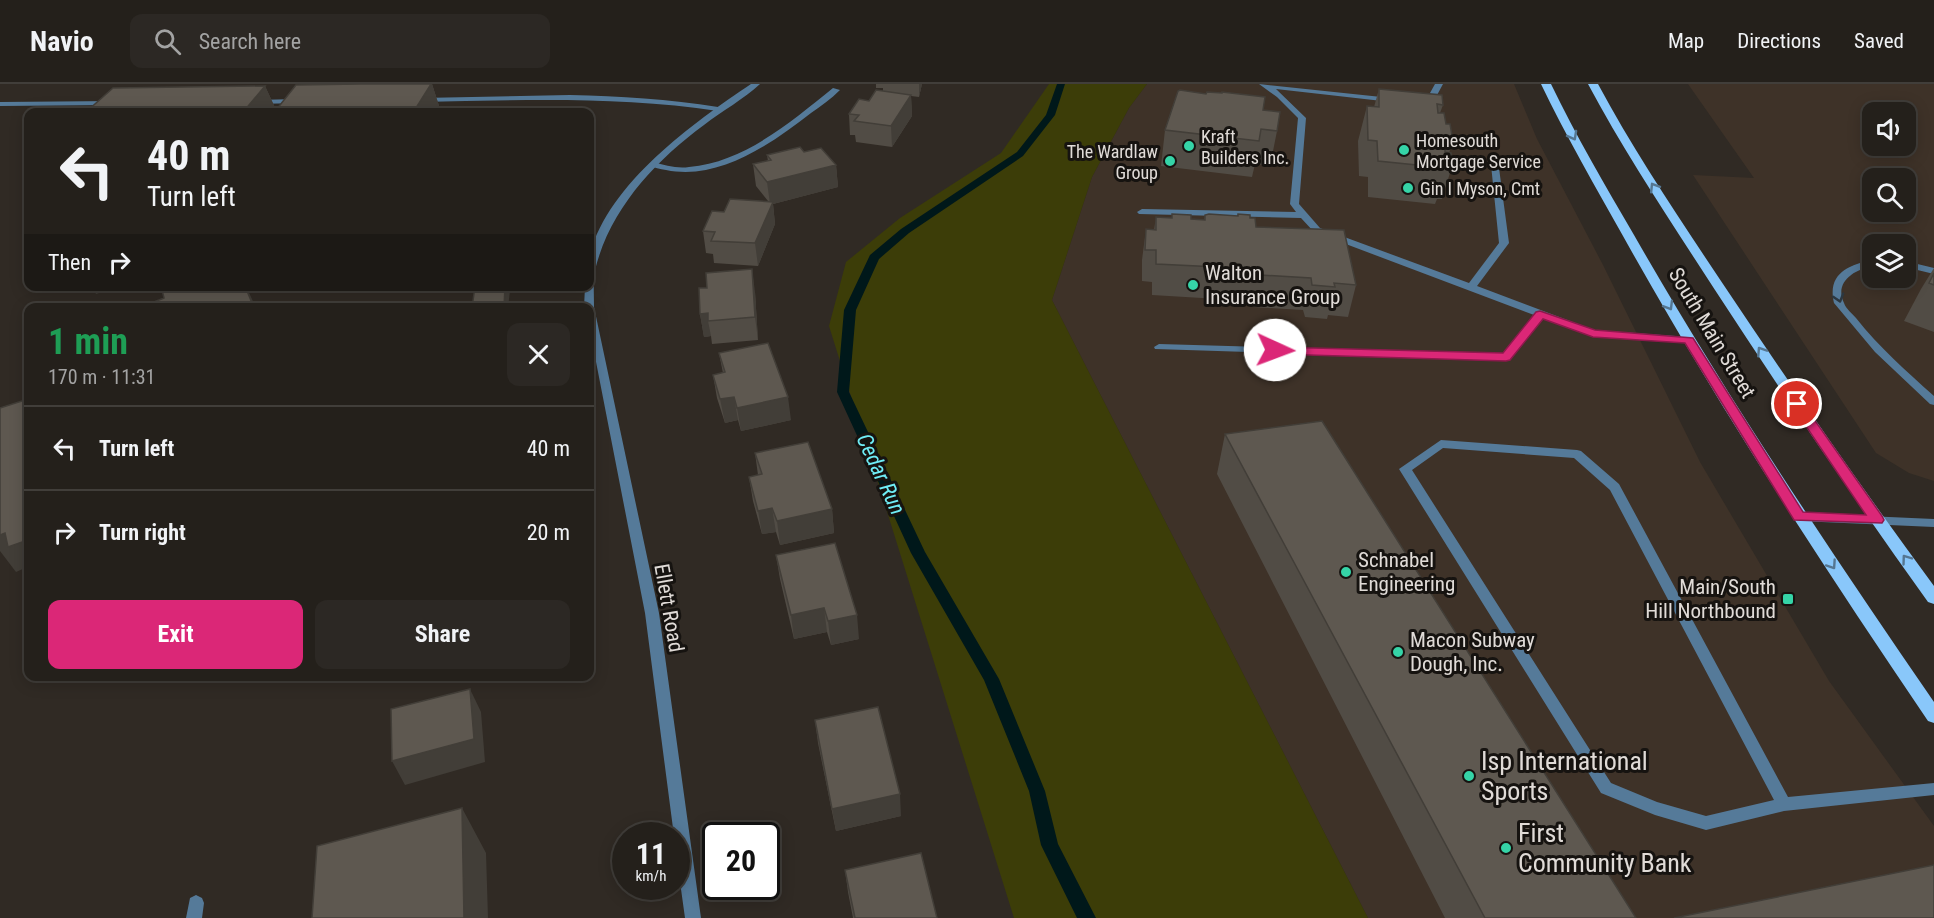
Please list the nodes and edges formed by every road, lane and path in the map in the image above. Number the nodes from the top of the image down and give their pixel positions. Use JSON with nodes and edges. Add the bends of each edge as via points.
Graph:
{"nodes":[{"id":1,"x":756,"y":84,"type":"edge"},
{"id":2,"x":1439,"y":84,"type":"edge"},
{"id":3,"x":1546,"y":84,"type":"edge"},
{"id":4,"x":1593,"y":84,"type":"edge"},
{"id":5,"x":1264,"y":85,"type":"edge"},
{"id":6,"x":836,"y":90,"type":"dead end"},
{"id":7,"x":1413,"y":99,"type":"edge"},
{"id":8,"x":414,"y":100,"type":"edge"},
{"id":9,"x":313,"y":101,"type":"edge"},
{"id":10,"x":1403,"y":101,"type":"edge"},
{"id":11,"x":243,"y":102,"type":"edge"},
{"id":12,"x":116,"y":103,"type":"edge"},
{"id":13,"x":0,"y":104,"type":"edge"},
{"id":14,"x":718,"y":109,"type":"junction"},
{"id":15,"x":1494,"y":155,"type":"dead end"},
{"id":16,"x":653,"y":165,"type":"junction"},
{"id":17,"x":1142,"y":212,"type":"dead end"},
{"id":18,"x":1304,"y":215,"type":"junction"},
{"id":19,"x":594,"y":256,"type":"edge"},
{"id":20,"x":1862,"y":264,"type":"edge"},
{"id":21,"x":1916,"y":267,"type":"edge"},
{"id":22,"x":1934,"y":271,"type":"edge"},
{"id":23,"x":1471,"y":288,"type":"junction"},
{"id":24,"x":1540,"y":314,"type":"junction"},
{"id":25,"x":594,"y":328,"type":"edge"},
{"id":26,"x":1689,"y":340,"type":"junction"},
{"id":27,"x":1159,"y":347,"type":"dead end"},
{"id":28,"x":1932,"y":398,"type":"edge"},
{"id":29,"x":1799,"y":517,"type":"junction"},
{"id":30,"x":1877,"y":520,"type":"junction"},
{"id":31,"x":1934,"y":523,"type":"edge"},
{"id":32,"x":1934,"y":598,"type":"edge"},
{"id":33,"x":1934,"y":716,"type":"edge"},
{"id":34,"x":1934,"y":789,"type":"edge"},
{"id":35,"x":1784,"y":804,"type":"junction"},
{"id":36,"x":693,"y":918,"type":"edge"}],
"edges":[{"from":1,"to":14,"type":"street","name":"Ellett Road"},
{"from":2,"to":7,"type":"street","via":[[1433,95]]},
{"from":3,"to":26,"type":"main road","name":"South Main Street","one_way":true},
{"from":30,"to":4,"type":"main road","name":"South Main Street","one_way":true,"via":[[1679,227]]},
{"from":5,"to":10,"type":"street"},
{"from":5,"to":18,"type":"street","via":[[1302,118],[1294,204]]},
{"from":6,"to":16,"type":"street","via":[[769,141],[737,155],[689,170]]},
{"from":8,"to":14,"type":"street","via":[[622,97]]},
{"from":9,"to":11,"type":"street"},
{"from":12,"to":13,"type":"street"},
{"from":14,"to":16,"type":"street","name":"Ellett Road"},
{"from":15,"to":23,"type":"street","via":[[1504,243]]},
{"from":16,"to":19,"type":"street","name":"Ellett Road","via":[[623,198]]},
{"from":17,"to":18,"type":"street"},
{"from":18,"to":23,"type":"street","via":[[1317,231]]},
{"from":20,"to":28,"type":"street","one_way":true,"via":[[1844,272],[1836,286],[1838,302],[1865,337]]},
{"from":21,"to":22,"type":"street"},
{"from":23,"to":24,"type":"street"},
{"from":24,"to":26,"type":"street","via":[[1593,333]]},
{"from":24,"to":27,"type":"street","via":[[1506,357]]},
{"from":25,"to":36,"type":"street","name":"Ellett Road","via":[[652,613]]},
{"from":26,"to":29,"type":"main road","name":"South Main Street"},
{"from":29,"to":30,"type":"street"},
{"from":29,"to":33,"type":"main road","name":"South Main Street","one_way":true},
{"from":30,"to":31,"type":"street"},
{"from":32,"to":30,"type":"main road","name":"South Main Street","one_way":true},
{"from":34,"to":35,"type":"street"},
{"from":35,"to":35,"type":"street","via":[[1706,823],[1606,788],[1405,469],[1442,444],[1577,454],[1616,488]]}]}
